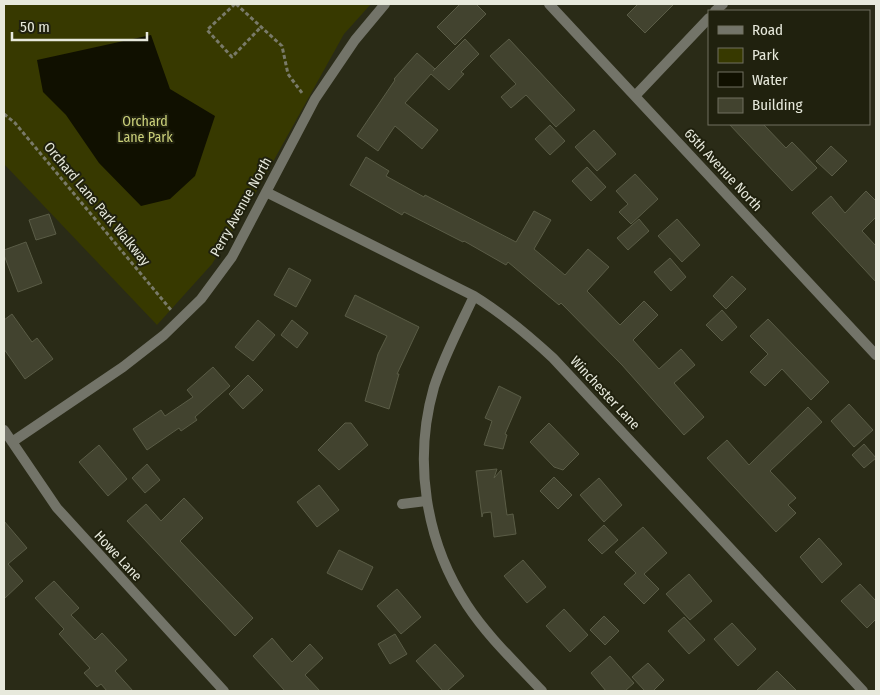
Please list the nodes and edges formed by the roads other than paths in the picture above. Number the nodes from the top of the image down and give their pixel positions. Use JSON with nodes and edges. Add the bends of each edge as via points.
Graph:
{"nodes":[{"id":1,"x":385,"y":4,"type":"edge"},
{"id":2,"x":549,"y":4,"type":"edge"},
{"id":3,"x":708,"y":19,"type":"edge"},
{"id":4,"x":635,"y":96,"type":"junction"},
{"id":5,"x":266,"y":192,"type":"junction"},
{"id":6,"x":474,"y":296,"type":"junction"},
{"id":7,"x":876,"y":355,"type":"edge"},
{"id":8,"x":4,"y":430,"type":"edge"},
{"id":9,"x":12,"y":442,"type":"junction"},
{"id":10,"x":426,"y":501,"type":"junction"},
{"id":11,"x":402,"y":504,"type":"dead end"},
{"id":12,"x":224,"y":691,"type":"edge"},
{"id":13,"x":542,"y":691,"type":"edge"},
{"id":14,"x":863,"y":691,"type":"edge"}],
"edges":[{"from":1,"to":5,"type":"street","name":"Perry Avenue North","via":[[355,40],[315,99]]},
{"from":2,"to":4,"type":"street","name":"65th Avenue North"},
{"from":3,"to":4,"type":"street"},
{"from":4,"to":7,"type":"street","name":"65th Avenue North"},
{"from":5,"to":6,"type":"street","name":"Winchester Lane"},
{"from":5,"to":9,"type":"street","name":"Perry Avenue North","via":[[232,257],[201,299],[164,336]]},
{"from":6,"to":10,"type":"street","via":[[435,386],[425,431]]},
{"from":6,"to":14,"type":"street","name":"Winchester Lane","via":[[523,330],[553,358]]},
{"from":8,"to":9,"type":"street","name":"Howe Lane"},
{"from":9,"to":12,"type":"street","name":"Howe Lane","via":[[57,508]]},
{"from":10,"to":11,"type":"street"},
{"from":10,"to":13,"type":"street","via":[[446,566],[467,606]]}]}
